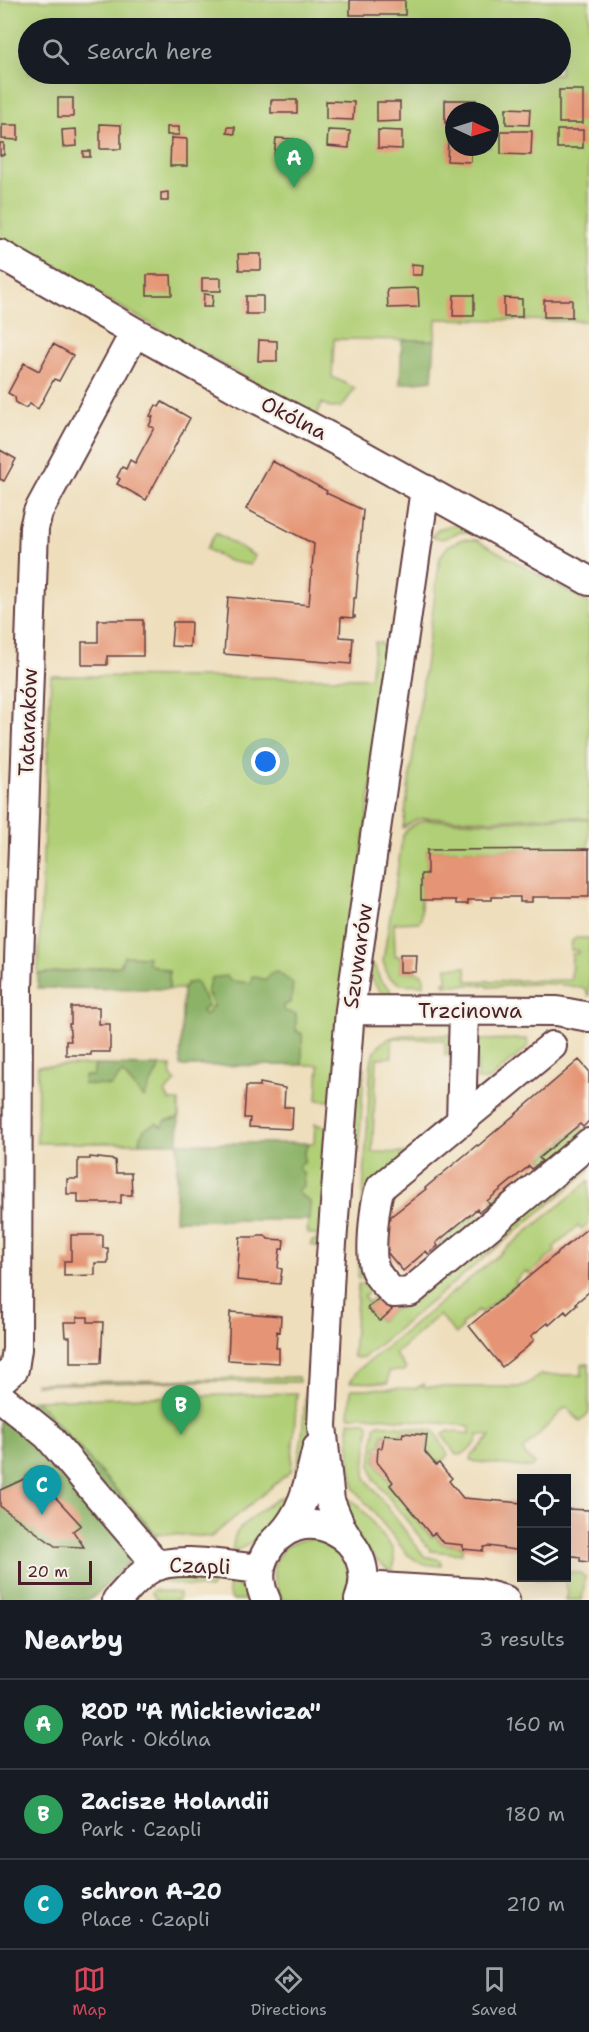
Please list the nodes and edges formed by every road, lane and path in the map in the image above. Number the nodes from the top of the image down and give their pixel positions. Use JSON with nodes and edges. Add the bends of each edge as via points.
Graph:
{"nodes":[{"id":1,"x":0,"y":254,"type":"edge"},
{"id":2,"x":135,"y":332,"type":"junction"},
{"id":3,"x":425,"y":489,"type":"junction"},
{"id":4,"x":589,"y":581,"type":"edge"},
{"id":5,"x":10,"y":882,"type":"edge"},
{"id":6,"x":350,"y":1010,"type":"junction"},
{"id":7,"x":464,"y":1011,"type":"junction"},
{"id":8,"x":589,"y":1017,"type":"edge"},
{"id":9,"x":552,"y":1046,"type":"dead end"},
{"id":10,"x":461,"y":1122,"type":"junction"},
{"id":11,"x":589,"y":1143,"type":"edge"},
{"id":12,"x":0,"y":1381,"type":"edge"},
{"id":13,"x":0,"y":1397,"type":"edge"},
{"id":14,"x":318,"y":1495,"type":"junction"},
{"id":15,"x":281,"y":1534,"type":"junction"},
{"id":16,"x":351,"y":1543,"type":"junction"},
{"id":17,"x":158,"y":1566,"type":"junction"},
{"id":18,"x":261,"y":1569,"type":"junction"},
{"id":19,"x":370,"y":1591,"type":"edge"},
{"id":20,"x":117,"y":1600,"type":"edge"},
{"id":21,"x":266,"y":1600,"type":"edge"},
{"id":22,"x":505,"y":1600,"type":"edge"}],
"edges":[{"from":1,"to":2,"type":"street","name":"Okólna"},
{"from":2,"to":3,"type":"street","name":"Okólna"},
{"from":2,"to":5,"type":"street","name":"Tataraków","via":[[38,512],[34,528],[27,771]]},
{"from":3,"to":4,"type":"street","name":"Okólna"},
{"from":3,"to":6,"type":"street","name":"Szuwarów"},
{"from":5,"to":12,"type":"street","name":"Tataraków","via":[[18,989],[17,1349],[14,1369]]},
{"from":6,"to":7,"type":"street","name":"Trzcinowa"},
{"from":6,"to":14,"type":"street","name":"Szuwarów"},
{"from":7,"to":8,"type":"street","name":"Trzcinowa","via":[[556,1011]]},
{"from":7,"to":10,"type":"street"},
{"from":9,"to":10,"type":"street"},
{"from":10,"to":11,"type":"street","via":[[378,1191],[373,1263],[376,1291],[410,1292]]},
{"from":13,"to":17,"type":"street","via":[[47,1435]]},
{"from":14,"to":15,"type":"street"},
{"from":14,"to":16,"type":"street","name":"Szuwarów"},
{"from":15,"to":16,"type":"street","via":[[300,1526],[318,1525],[334,1530]]},
{"from":15,"to":18,"type":"street","via":[[264,1556]]},
{"from":16,"to":19,"type":"street","name":"Szuwarów"},
{"from":17,"to":18,"type":"street","name":"Czapli","via":[[181,1562]]},
{"from":17,"to":20,"type":"street","name":"Czapli","via":[[140,1577]]},
{"from":18,"to":21,"type":"street"},
{"from":19,"to":22,"type":"street","via":[[479,1593]]}]}
